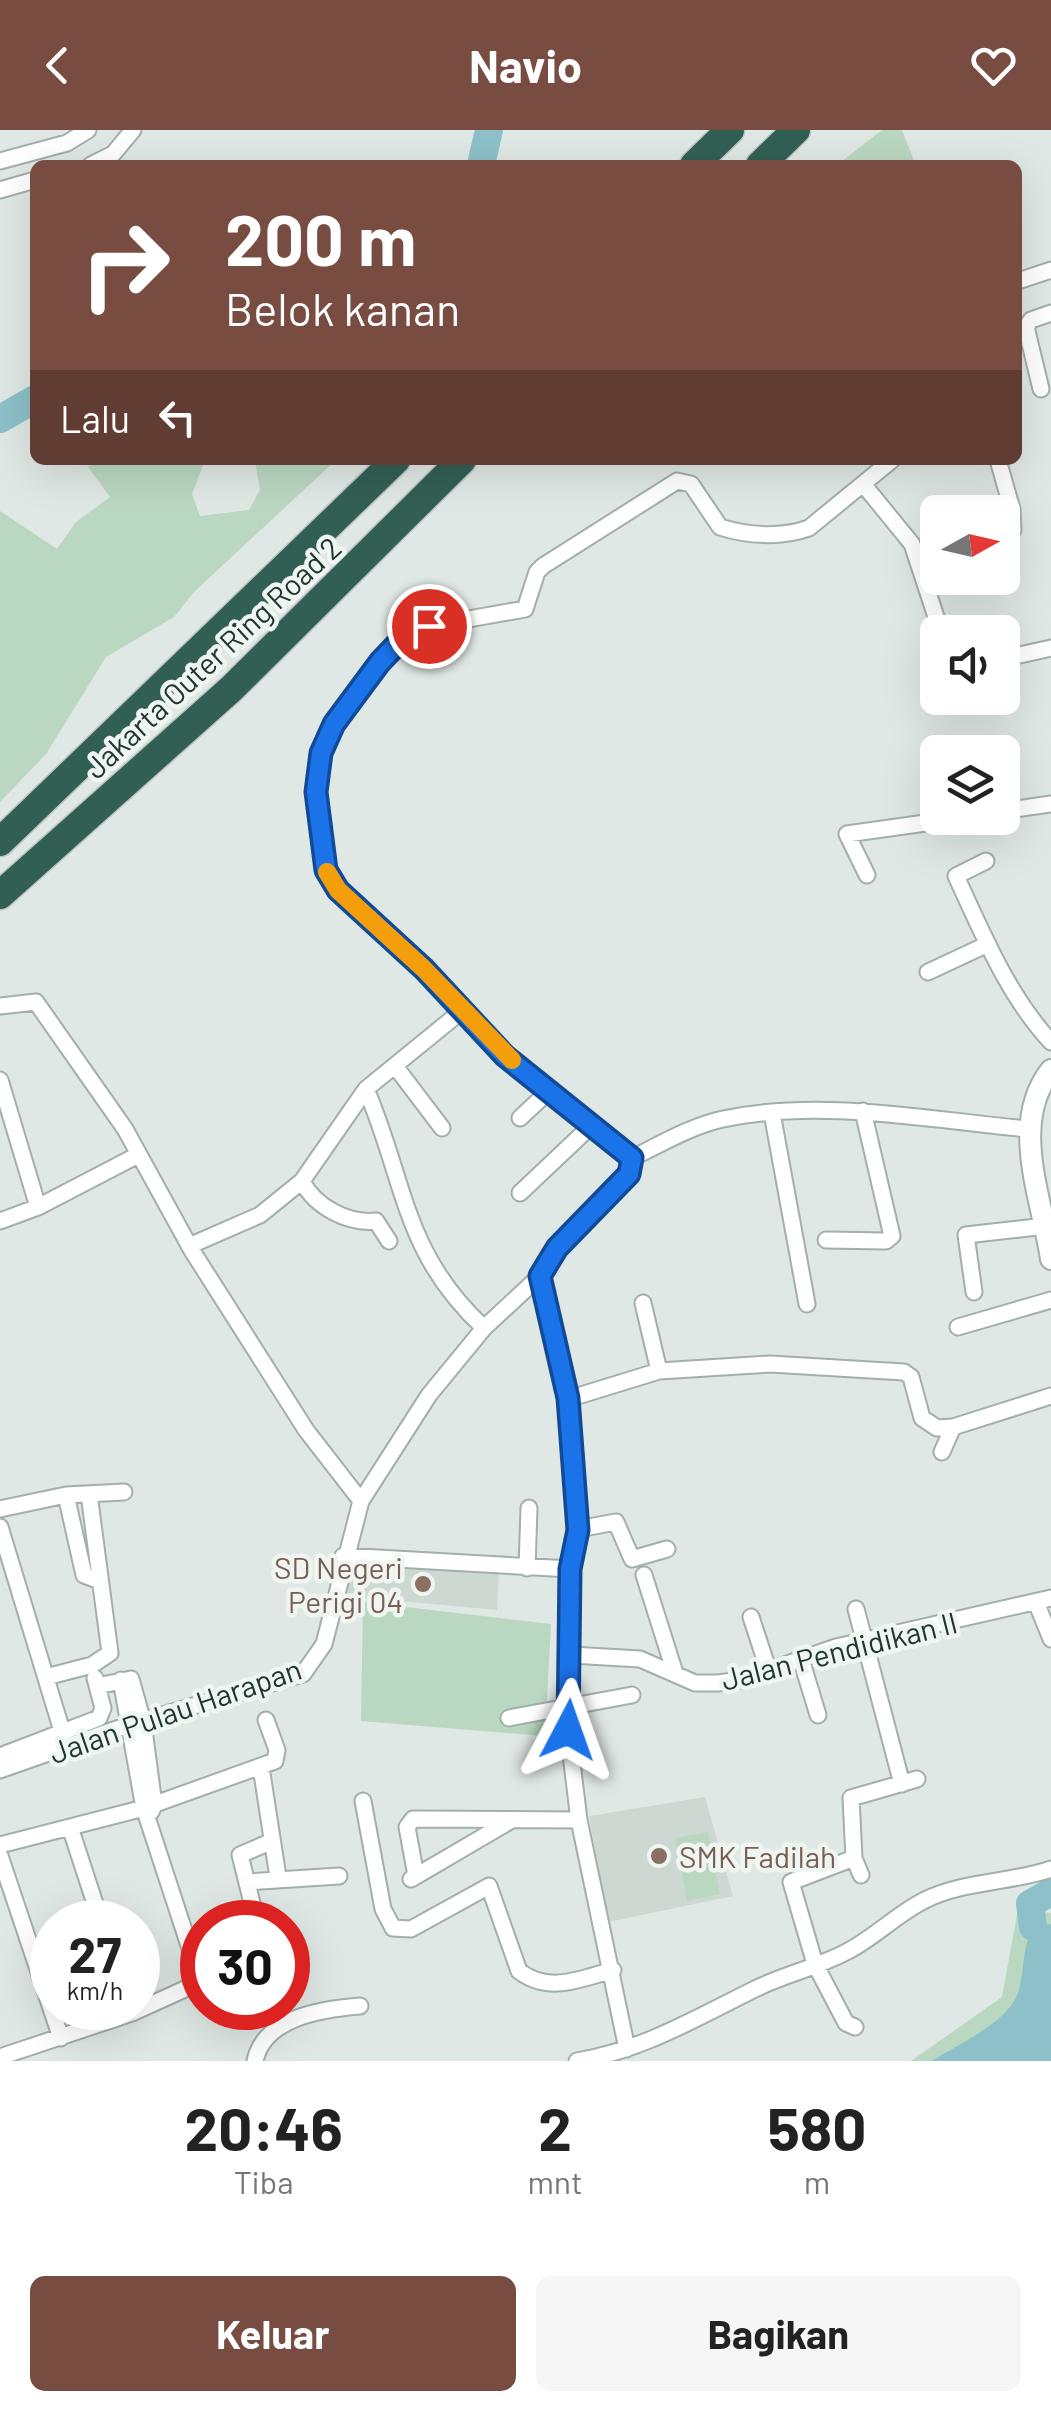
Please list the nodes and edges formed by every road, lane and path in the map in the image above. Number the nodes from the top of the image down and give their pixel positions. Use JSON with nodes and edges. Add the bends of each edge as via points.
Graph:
{"nodes":[{"id":1,"x":88,"y":130,"type":"edge"},
{"id":2,"x":133,"y":130,"type":"edge"},
{"id":3,"x":730,"y":130,"type":"edge"},
{"id":4,"x":796,"y":130,"type":"edge"},
{"id":5,"x":102,"y":160,"type":"edge"},
{"id":6,"x":699,"y":160,"type":"edge"},
{"id":7,"x":765,"y":160,"type":"edge"},
{"id":8,"x":0,"y":161,"type":"edge"},
{"id":9,"x":30,"y":181,"type":"edge"},
{"id":10,"x":0,"y":190,"type":"edge"},
{"id":11,"x":1051,"y":270,"type":"edge"},
{"id":12,"x":1022,"y":280,"type":"edge"},
{"id":13,"x":1051,"y":313,"type":"edge"},
{"id":14,"x":1041,"y":389,"type":"dead end"},
{"id":15,"x":391,"y":465,"type":"edge"},
{"id":16,"x":457,"y":465,"type":"edge"},
{"id":17,"x":886,"y":465,"type":"edge"},
{"id":18,"x":999,"y":465,"type":"edge"},
{"id":19,"x":864,"y":484,"type":"junction"},
{"id":20,"x":1007,"y":495,"type":"edge"},
{"id":21,"x":920,"y":553,"type":"edge"},
{"id":22,"x":917,"y":554,"type":"junction"},
{"id":23,"x":936,"y":615,"type":"edge"},
{"id":24,"x":1051,"y":648,"type":"edge"},
{"id":25,"x":1020,"y":655,"type":"edge"},
{"id":26,"x":1051,"y":804,"type":"edge"},
{"id":27,"x":1020,"y":809,"type":"edge"},
{"id":28,"x":920,"y":824,"type":"edge"},
{"id":29,"x":0,"y":842,"type":"edge"},
{"id":30,"x":986,"y":861,"type":"dead end"},
{"id":31,"x":867,"y":875,"type":"dead end"},
{"id":32,"x":0,"y":895,"type":"edge"},
{"id":33,"x":988,"y":944,"type":"junction"},
{"id":34,"x":928,"y":972,"type":"dead end"},
{"id":35,"x":0,"y":1006,"type":"edge"},
{"id":36,"x":463,"y":1010,"type":"junction"},
{"id":37,"x":1051,"y":1042,"type":"edge"},
{"id":38,"x":395,"y":1066,"type":"junction"},
{"id":39,"x":1051,"y":1070,"type":"edge"},
{"id":40,"x":0,"y":1080,"type":"edge"},
{"id":41,"x":366,"y":1089,"type":"junction"},
{"id":42,"x":550,"y":1089,"type":"junction"},
{"id":43,"x":863,"y":1111,"type":"junction"},
{"id":44,"x":772,"y":1113,"type":"junction"},
{"id":45,"x":520,"y":1118,"type":"dead end"},
{"id":46,"x":593,"y":1124,"type":"junction"},
{"id":47,"x":442,"y":1128,"type":"dead end"},
{"id":48,"x":1028,"y":1129,"type":"junction"},
{"id":49,"x":138,"y":1155,"type":"junction"},
{"id":50,"x":632,"y":1158,"type":"junction"},
{"id":51,"x":302,"y":1181,"type":"junction"},
{"id":52,"x":520,"y":1193,"type":"dead end"},
{"id":53,"x":38,"y":1207,"type":"junction"},
{"id":54,"x":1047,"y":1212,"type":"edge"},
{"id":55,"x":0,"y":1221,"type":"edge"},
{"id":56,"x":826,"y":1240,"type":"dead end"},
{"id":57,"x":389,"y":1241,"type":"dead end"},
{"id":58,"x":189,"y":1246,"type":"junction"},
{"id":59,"x":1051,"y":1259,"type":"edge"},
{"id":60,"x":540,"y":1276,"type":"junction"},
{"id":61,"x":974,"y":1292,"type":"dead end"},
{"id":62,"x":1051,"y":1300,"type":"edge"},
{"id":63,"x":643,"y":1303,"type":"dead end"},
{"id":64,"x":807,"y":1304,"type":"dead end"},
{"id":65,"x":484,"y":1328,"type":"junction"},
{"id":66,"x":958,"y":1328,"type":"dead end"},
{"id":67,"x":660,"y":1371,"type":"junction"},
{"id":68,"x":1051,"y":1396,"type":"edge"},
{"id":69,"x":568,"y":1398,"type":"junction"},
{"id":70,"x":952,"y":1426,"type":"junction"},
{"id":71,"x":942,"y":1452,"type":"dead end"},
{"id":72,"x":124,"y":1492,"type":"dead end"},
{"id":73,"x":89,"y":1494,"type":"junction"},
{"id":74,"x":66,"y":1496,"type":"junction"},
{"id":75,"x":361,"y":1501,"type":"junction"},
{"id":76,"x":0,"y":1508,"type":"edge"},
{"id":77,"x":529,"y":1508,"type":"dead end"},
{"id":78,"x":0,"y":1528,"type":"edge"},
{"id":79,"x":578,"y":1530,"type":"junction"},
{"id":80,"x":667,"y":1549,"type":"dead end"},
{"id":81,"x":343,"y":1556,"type":"junction"},
{"id":82,"x":528,"y":1568,"type":"junction"},
{"id":83,"x":570,"y":1569,"type":"junction"},
{"id":84,"x":644,"y":1575,"type":"dead end"},
{"id":85,"x":100,"y":1582,"type":"junction"},
{"id":86,"x":1044,"y":1600,"type":"edge"},
{"id":87,"x":856,"y":1609,"type":"dead end"},
{"id":88,"x":751,"y":1617,"type":"dead end"},
{"id":89,"x":1051,"y":1639,"type":"edge"},
{"id":90,"x":864,"y":1641,"type":"junction"},
{"id":91,"x":571,"y":1656,"type":"junction"},
{"id":92,"x":800,"y":1656,"type":"junction"},
{"id":93,"x":92,"y":1664,"type":"junction"},
{"id":94,"x":768,"y":1669,"type":"junction"},
{"id":95,"x":675,"y":1673,"type":"junction"},
{"id":96,"x":46,"y":1677,"type":"junction"},
{"id":97,"x":97,"y":1686,"type":"junction"},
{"id":98,"x":632,"y":1695,"type":"dead end"},
{"id":99,"x":567,"y":1708,"type":"junction"},
{"id":100,"x":818,"y":1715,"type":"dead end"},
{"id":101,"x":509,"y":1718,"type":"dead end"},
{"id":102,"x":266,"y":1720,"type":"dead end"},
{"id":103,"x":136,"y":1723,"type":"junction"},
{"id":104,"x":62,"y":1731,"type":"junction"},
{"id":105,"x":0,"y":1756,"type":"edge"},
{"id":106,"x":261,"y":1767,"type":"junction"},
{"id":107,"x":0,"y":1770,"type":"edge"},
{"id":108,"x":363,"y":1802,"type":"dead end"},
{"id":109,"x":149,"y":1809,"type":"junction"},
{"id":110,"x":579,"y":1820,"type":"junction"},
{"id":111,"x":510,"y":1821,"type":"junction"},
{"id":112,"x":71,"y":1830,"type":"junction"},
{"id":113,"x":270,"y":1842,"type":"junction"},
{"id":114,"x":0,"y":1844,"type":"edge"},
{"id":115,"x":0,"y":1856,"type":"edge"},
{"id":116,"x":854,"y":1858,"type":"junction"},
{"id":117,"x":1051,"y":1869,"type":"edge"},
{"id":118,"x":862,"y":1874,"type":"dead end"},
{"id":119,"x":339,"y":1876,"type":"dead end"},
{"id":120,"x":278,"y":1877,"type":"junction"},
{"id":121,"x":247,"y":1882,"type":"junction"},
{"id":122,"x":94,"y":1900,"type":"edge"},
{"id":123,"x":251,"y":1900,"type":"edge"},
{"id":124,"x":180,"y":1920,"type":"edge"},
{"id":125,"x":815,"y":1964,"type":"junction"},
{"id":126,"x":613,"y":1970,"type":"junction"},
{"id":127,"x":360,"y":2006,"type":"dead end"},
{"id":128,"x":855,"y":2026,"type":"dead end"},
{"id":129,"x":81,"y":2030,"type":"edge"},
{"id":130,"x":62,"y":2038,"type":"junction"},
{"id":131,"x":627,"y":2050,"type":"junction"},
{"id":132,"x":0,"y":2057,"type":"edge"},
{"id":133,"x":255,"y":2061,"type":"edge"},
{"id":134,"x":578,"y":2061,"type":"edge"}],
"edges":[{"from":1,"to":8,"type":"street","via":[[67,143]]},
{"from":2,"to":5,"type":"street"},
{"from":3,"to":6,"type":"highway"},
{"from":4,"to":7,"type":"highway"},
{"from":9,"to":10,"type":"street"},
{"from":11,"to":12,"type":"street"},
{"from":13,"to":14,"type":"street","via":[[1026,327]]},
{"from":15,"to":29,"type":"highway","name":"Jakarta Outer Ring Road 2"},
{"from":16,"to":32,"type":"highway","name":"Jakarta Outer Ring Road 2","via":[[231,690]]},
{"from":17,"to":19,"type":"street"},
{"from":18,"to":20,"type":"street"},
{"from":19,"to":22,"type":"street"},
{"from":19,"to":36,"type":"street","via":[[809,528],[744,534],[720,527],[691,484],[677,481],[543,566],[525,609],[429,626],[401,640],[380,662],[321,753],[316,792],[326,870],[338,890]]},
{"from":21,"to":22,"type":"street"},
{"from":22,"to":23,"type":"street"},
{"from":24,"to":25,"type":"street"},
{"from":26,"to":27,"type":"street"},
{"from":28,"to":31,"type":"street","via":[[848,834]]},
{"from":30,"to":33,"type":"street","via":[[956,876]]},
{"from":33,"to":34,"type":"street"},
{"from":33,"to":37,"type":"street"},
{"from":35,"to":49,"type":"street","via":[[36,1002]]},
{"from":36,"to":38,"type":"street"},
{"from":36,"to":42,"type":"street","via":[[505,1056]]},
{"from":38,"to":41,"type":"street"},
{"from":38,"to":47,"type":"street"},
{"from":39,"to":48,"type":"street","via":[[1038,1088]]},
{"from":40,"to":53,"type":"street"},
{"from":41,"to":51,"type":"street"},
{"from":41,"to":65,"type":"street","via":[[426,1259]]},
{"from":42,"to":45,"type":"street"},
{"from":42,"to":46,"type":"street"},
{"from":43,"to":44,"type":"street"},
{"from":43,"to":48,"type":"street"},
{"from":43,"to":56,"type":"street","via":[[892,1236]]},
{"from":44,"to":50,"type":"street","via":[[722,1119]]},
{"from":44,"to":64,"type":"street"},
{"from":46,"to":50,"type":"street"},
{"from":46,"to":52,"type":"street"},
{"from":48,"to":54,"type":"street"},
{"from":49,"to":53,"type":"street"},
{"from":49,"to":58,"type":"street"},
{"from":50,"to":60,"type":"street","name":"Jalan Pulau Harapan","via":[[629,1174],[557,1248]]},
{"from":51,"to":57,"type":"street","via":[[320,1206],[358,1223],[376,1221]]},
{"from":51,"to":58,"type":"street","via":[[260,1215]]},
{"from":53,"to":55,"type":"street"},
{"from":54,"to":59,"type":"street"},
{"from":54,"to":61,"type":"street","via":[[966,1235]]},
{"from":58,"to":75,"type":"street","via":[[306,1430]]},
{"from":60,"to":65,"type":"street","name":"Jalan Pulau Harapan"},
{"from":60,"to":69,"type":"street"},
{"from":62,"to":66,"type":"street"},
{"from":63,"to":67,"type":"street"},
{"from":65,"to":75,"type":"street","name":"Jalan Pulau Harapan","via":[[429,1396]]},
{"from":67,"to":69,"type":"street"},
{"from":67,"to":70,"type":"street","via":[[770,1364],[904,1372],[922,1418],[937,1428]]},
{"from":68,"to":70,"type":"street"},
{"from":69,"to":79,"type":"street"},
{"from":70,"to":71,"type":"street"},
{"from":72,"to":73,"type":"street"},
{"from":73,"to":74,"type":"street"},
{"from":73,"to":85,"type":"street"},
{"from":74,"to":76,"type":"street"},
{"from":74,"to":85,"type":"street","via":[[84,1575]]},
{"from":75,"to":81,"type":"street","name":"Jalan Pulau Harapan"},
{"from":77,"to":82,"type":"street"},
{"from":78,"to":96,"type":"street"},
{"from":79,"to":80,"type":"street","via":[[616,1522],[632,1559]]},
{"from":79,"to":83,"type":"street"},
{"from":81,"to":82,"type":"street"},
{"from":81,"to":103,"type":"street","name":"Jalan Pulau Harapan","via":[[324,1644],[302,1674]]},
{"from":82,"to":83,"type":"street"},
{"from":83,"to":91,"type":"street"},
{"from":84,"to":95,"type":"street"},
{"from":85,"to":93,"type":"street","via":[[111,1648]]},
{"from":86,"to":89,"type":"street"},
{"from":86,"to":90,"type":"street","name":"Jalan Pendidikan II"},
{"from":87,"to":90,"type":"street"},
{"from":88,"to":94,"type":"street"},
{"from":90,"to":92,"type":"street","name":"Jalan Pendidikan II"},
{"from":90,"to":116,"type":"street","via":[[909,1782],[851,1798]]},
{"from":91,"to":95,"type":"street","name":"Jalan Pendidikan II","via":[[640,1659]]},
{"from":91,"to":99,"type":"street"},
{"from":92,"to":94,"type":"street","name":"Jalan Pendidikan II"},
{"from":92,"to":100,"type":"street"},
{"from":93,"to":96,"type":"street"},
{"from":93,"to":97,"type":"street"},
{"from":94,"to":95,"type":"street","name":"Jalan Pendidikan II","via":[[718,1683]]},
{"from":96,"to":104,"type":"street"},
{"from":97,"to":103,"type":"street","via":[[126,1679]]},
{"from":97,"to":104,"type":"street","via":[[100,1718]]},
{"from":98,"to":99,"type":"street"},
{"from":99,"to":101,"type":"street"},
{"from":99,"to":110,"type":"street"},
{"from":102,"to":106,"type":"street","via":[[278,1756]]},
{"from":103,"to":107,"type":"street","name":"Jalan Pulau Harapan"},
{"from":103,"to":109,"type":"street"},
{"from":104,"to":105,"type":"street"},
{"from":106,"to":109,"type":"street"},
{"from":106,"to":113,"type":"street"},
{"from":108,"to":126,"type":"street","via":[[383,1909],[393,1928],[412,1929],[489,1886],[526,1977],[548,1985]]},
{"from":109,"to":112,"type":"street"},
{"from":109,"to":124,"type":"street"},
{"from":110,"to":111,"type":"street"},
{"from":110,"to":126,"type":"street"},
{"from":111,"to":111,"type":"street","via":[[413,1877],[410,1821]]},
{"from":112,"to":114,"type":"street"},
{"from":112,"to":122,"type":"street"},
{"from":113,"to":120,"type":"street"},
{"from":113,"to":121,"type":"street","via":[[241,1852]]},
{"from":115,"to":130,"type":"street"},
{"from":116,"to":118,"type":"street"},
{"from":116,"to":125,"type":"street","via":[[791,1882]]},
{"from":117,"to":125,"type":"street","via":[[949,1890]]},
{"from":119,"to":120,"type":"street"},
{"from":120,"to":121,"type":"street"},
{"from":121,"to":123,"type":"street"},
{"from":125,"to":128,"type":"street","via":[[846,2023]]},
{"from":125,"to":131,"type":"street"},
{"from":126,"to":131,"type":"street"},
{"from":127,"to":133,"type":"street","via":[[306,2014],[265,2038]]},
{"from":129,"to":130,"type":"street"},
{"from":130,"to":132,"type":"street"},
{"from":131,"to":134,"type":"street"}]}
